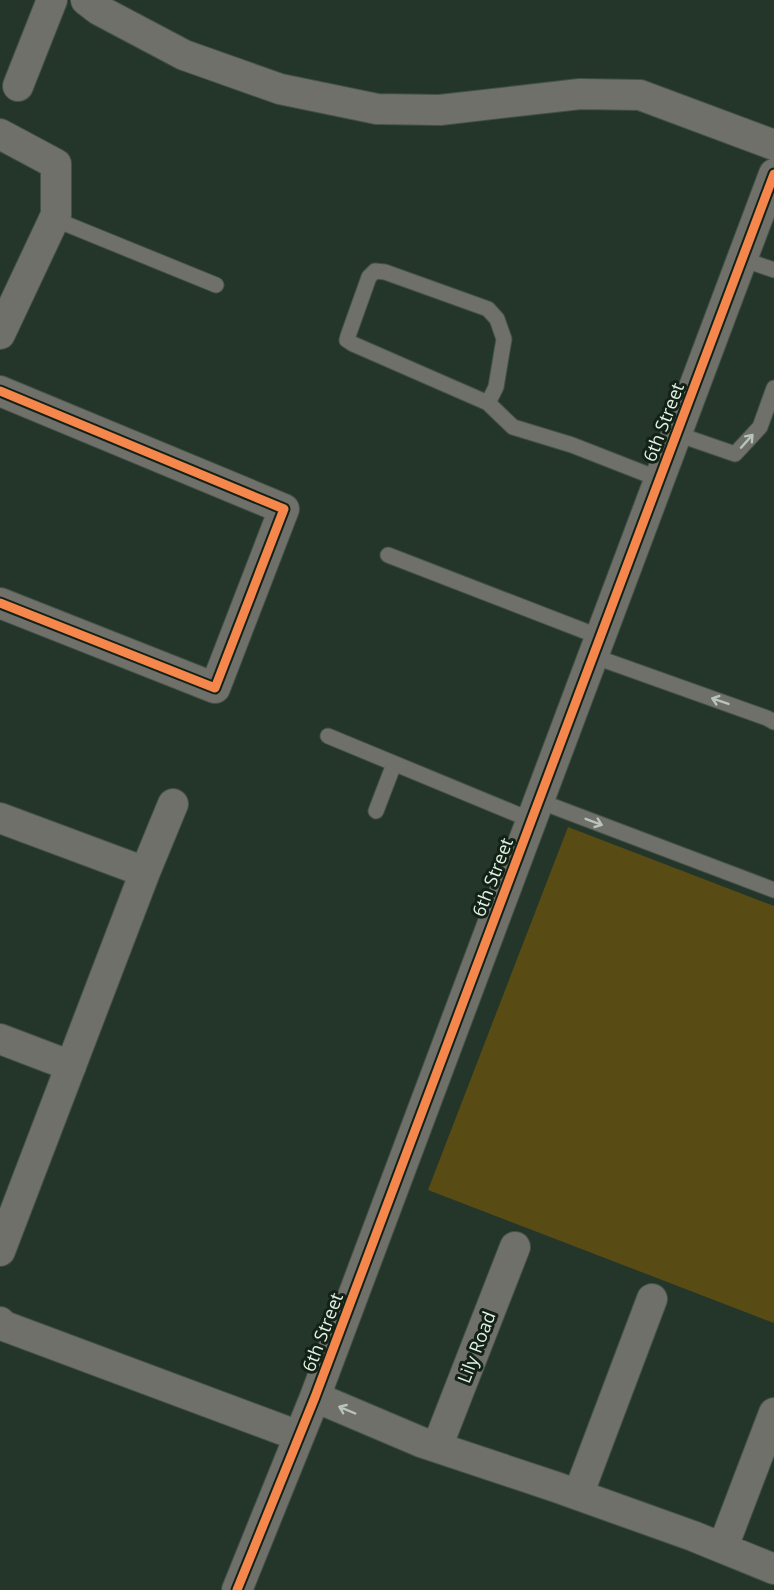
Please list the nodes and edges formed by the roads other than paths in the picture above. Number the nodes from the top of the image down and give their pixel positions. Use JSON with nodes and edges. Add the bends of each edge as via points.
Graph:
{"nodes":[{"id":1,"x":52,"y":0,"type":"edge"},
{"id":2,"x":86,"y":0,"type":"edge"},
{"id":3,"x":18,"y":86,"type":"dead end"},
{"id":4,"x":0,"y":134,"type":"edge"},
{"id":5,"x":774,"y":145,"type":"edge"},
{"id":6,"x":774,"y":174,"type":"edge"},
{"id":7,"x":54,"y":219,"type":"junction"},
{"id":8,"x":742,"y":259,"type":"junction"},
{"id":9,"x":774,"y":270,"type":"edge"},
{"id":10,"x":216,"y":285,"type":"dead end"},
{"id":11,"x":0,"y":334,"type":"edge"},
{"id":12,"x":774,"y":388,"type":"edge"},
{"id":13,"x":0,"y":391,"type":"edge"},
{"id":14,"x":488,"y":403,"type":"junction"},
{"id":15,"x":677,"y":434,"type":"junction"},
{"id":16,"x":659,"y":479,"type":"junction"},
{"id":17,"x":388,"y":555,"type":"dead end"},
{"id":18,"x":0,"y":603,"type":"edge"},
{"id":19,"x":597,"y":646,"type":"junction"},
{"id":20,"x":774,"y":722,"type":"edge"},
{"id":21,"x":328,"y":736,"type":"dead end"},
{"id":22,"x":394,"y":764,"type":"junction"},
{"id":23,"x":173,"y":804,"type":"dead end"},
{"id":24,"x":376,"y":811,"type":"dead end"},
{"id":25,"x":535,"y":811,"type":"junction"},
{"id":26,"x":0,"y":818,"type":"edge"},
{"id":27,"x":145,"y":872,"type":"junction"},
{"id":28,"x":774,"y":890,"type":"edge"},
{"id":29,"x":0,"y":1039,"type":"edge"},
{"id":30,"x":71,"y":1066,"type":"junction"},
{"id":31,"x":515,"y":1247,"type":"dead end"},
{"id":32,"x":0,"y":1251,"type":"edge"},
{"id":33,"x":652,"y":1299,"type":"dead end"},
{"id":34,"x":0,"y":1322,"type":"edge"},
{"id":35,"x":315,"y":1397,"type":"junction"},
{"id":36,"x":774,"y":1413,"type":"edge"},
{"id":37,"x":299,"y":1436,"type":"junction"},
{"id":38,"x":436,"y":1447,"type":"junction"},
{"id":39,"x":578,"y":1495,"type":"junction"},
{"id":40,"x":723,"y":1547,"type":"junction"},
{"id":41,"x":774,"y":1569,"type":"edge"},
{"id":42,"x":237,"y":1590,"type":"edge"}],
"edges":[{"from":1,"to":3,"type":"street"},
{"from":2,"to":5,"type":"street","via":[[184,55],[280,89],[377,109],[440,110],[580,94],[640,95]]},
{"from":4,"to":7,"type":"street","via":[[56,164]]},
{"from":6,"to":8,"type":"street","name":"6th Street"},
{"from":7,"to":10,"type":"lane"},
{"from":7,"to":11,"type":"street"},
{"from":8,"to":9,"type":"lane"},
{"from":8,"to":15,"type":"street","name":"6th Street"},
{"from":15,"to":12,"type":"lane","one_way":true,"via":[[735,454],[760,427]]},
{"from":13,"to":18,"type":"street","via":[[284,509],[215,688]]},
{"from":14,"to":14,"type":"lane","via":[[348,340],[369,277],[375,271],[488,309],[497,319],[504,339],[496,387]]},
{"from":14,"to":16,"type":"lane","via":[[513,427]]},
{"from":15,"to":16,"type":"street","name":"6th Street"},
{"from":16,"to":19,"type":"street","name":"6th Street"},
{"from":17,"to":19,"type":"lane"},
{"from":20,"to":19,"type":"lane","one_way":true},
{"from":19,"to":25,"type":"street","name":"6th Street"},
{"from":21,"to":22,"type":"lane"},
{"from":22,"to":24,"type":"lane"},
{"from":22,"to":25,"type":"lane"},
{"from":23,"to":27,"type":"street"},
{"from":25,"to":28,"type":"lane","one_way":true},
{"from":25,"to":35,"type":"street","name":"6th Street"},
{"from":26,"to":27,"type":"street"},
{"from":27,"to":30,"type":"street"},
{"from":29,"to":30,"type":"street"},
{"from":30,"to":32,"type":"street"},
{"from":31,"to":38,"type":"street","name":"Lily Road"},
{"from":33,"to":39,"type":"street"},
{"from":34,"to":37,"type":"street"},
{"from":35,"to":37,"type":"street","name":"6th Street"},
{"from":38,"to":35,"type":"street","one_way":true},
{"from":36,"to":40,"type":"street"},
{"from":37,"to":42,"type":"street","name":"6th Street"},
{"from":38,"to":39,"type":"street"},
{"from":39,"to":40,"type":"street"},
{"from":40,"to":41,"type":"street"}]}
